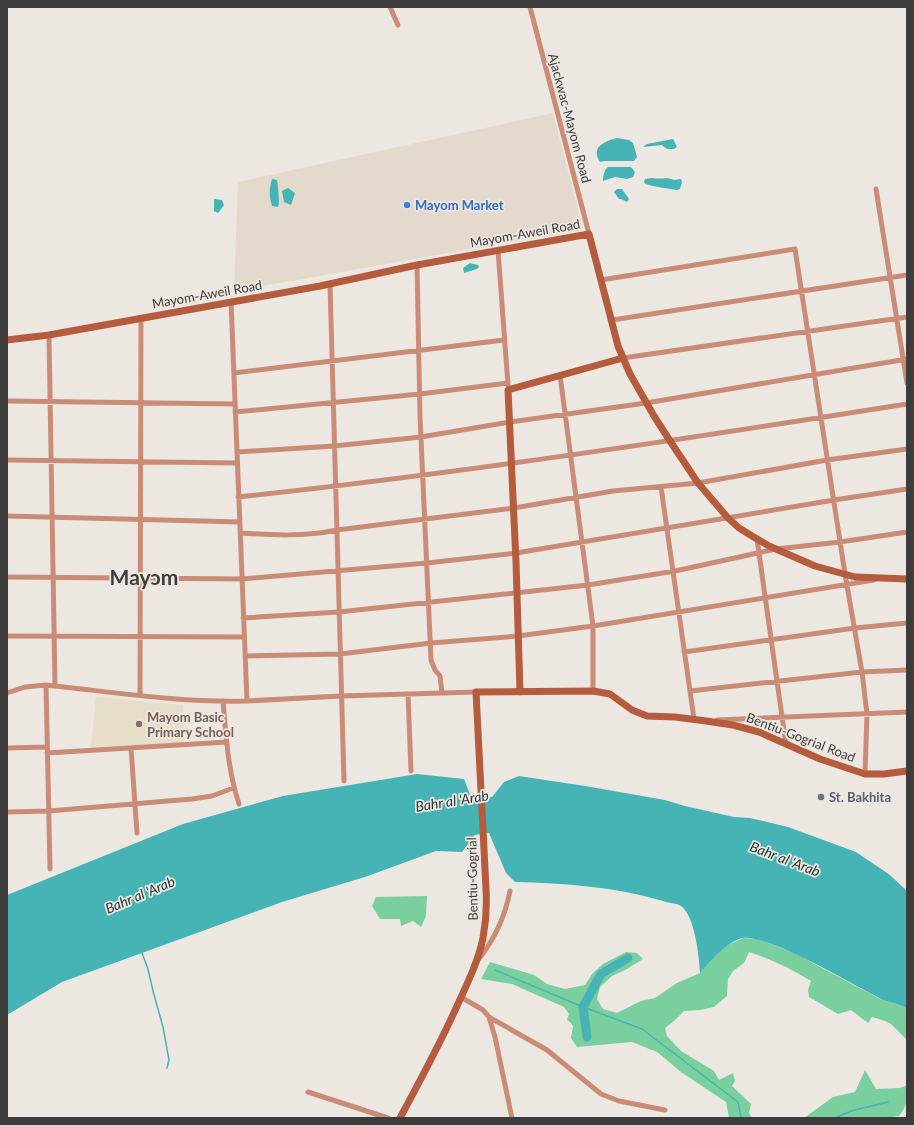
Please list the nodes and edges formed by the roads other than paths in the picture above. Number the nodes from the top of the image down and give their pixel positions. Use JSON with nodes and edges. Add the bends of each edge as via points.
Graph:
{"nodes":[{"id":1,"x":390,"y":7,"type":"edge"},
{"id":2,"x":530,"y":7,"type":"edge"},
{"id":3,"x":398,"y":25,"type":"dead end"},
{"id":4,"x":876,"y":189,"type":"dead end"},
{"id":5,"x":589,"y":234,"type":"junction"},
{"id":6,"x":498,"y":250,"type":"junction"},
{"id":7,"x":417,"y":265,"type":"junction"},
{"id":8,"x":907,"y":275,"type":"edge"},
{"id":9,"x":890,"y":278,"type":"junction"},
{"id":10,"x":601,"y":280,"type":"junction"},
{"id":11,"x":330,"y":284,"type":"junction"},
{"id":12,"x":801,"y":291,"type":"junction"},
{"id":13,"x":231,"y":302,"type":"junction"},
{"id":14,"x":907,"y":317,"type":"edge"},
{"id":15,"x":141,"y":318,"type":"junction"},
{"id":16,"x":897,"y":318,"type":"junction"},
{"id":17,"x":612,"y":320,"type":"junction"},
{"id":18,"x":808,"y":331,"type":"junction"},
{"id":19,"x":49,"y":335,"type":"junction"},
{"id":20,"x":7,"y":340,"type":"edge"},
{"id":21,"x":504,"y":340,"type":"junction"},
{"id":22,"x":419,"y":350,"type":"junction"},
{"id":23,"x":623,"y":358,"type":"junction"},
{"id":24,"x":905,"y":359,"type":"edge"},
{"id":25,"x":332,"y":361,"type":"junction"},
{"id":26,"x":234,"y":373,"type":"junction"},
{"id":27,"x":814,"y":374,"type":"junction"},
{"id":28,"x":560,"y":375,"type":"junction"},
{"id":29,"x":907,"y":383,"type":"edge"},
{"id":30,"x":508,"y":387,"type":"junction"},
{"id":31,"x":420,"y":394,"type":"junction"},
{"id":32,"x":7,"y":401,"type":"edge"},
{"id":33,"x":333,"y":401,"type":"junction"},
{"id":34,"x":50,"y":402,"type":"junction"},
{"id":35,"x":140,"y":403,"type":"junction"},
{"id":36,"x":646,"y":403,"type":"junction"},
{"id":37,"x":235,"y":404,"type":"junction"},
{"id":38,"x":907,"y":404,"type":"edge"},
{"id":39,"x":235,"y":412,"type":"junction"},
{"id":40,"x":565,"y":415,"type":"junction"},
{"id":41,"x":821,"y":417,"type":"junction"},
{"id":42,"x":510,"y":422,"type":"junction"},
{"id":43,"x":421,"y":436,"type":"junction"},
{"id":44,"x":670,"y":441,"type":"junction"},
{"id":45,"x":334,"y":446,"type":"junction"},
{"id":46,"x":907,"y":449,"type":"edge"},
{"id":47,"x":237,"y":452,"type":"junction"},
{"id":48,"x":570,"y":456,"type":"junction"},
{"id":49,"x":7,"y":460,"type":"edge"},
{"id":50,"x":51,"y":460,"type":"junction"},
{"id":51,"x":828,"y":460,"type":"junction"},
{"id":52,"x":140,"y":461,"type":"junction"},
{"id":53,"x":237,"y":463,"type":"junction"},
{"id":54,"x":512,"y":464,"type":"junction"},
{"id":55,"x":423,"y":474,"type":"junction"},
{"id":56,"x":698,"y":483,"type":"junction"},
{"id":57,"x":335,"y":486,"type":"junction"},
{"id":58,"x":661,"y":487,"type":"junction"},
{"id":59,"x":907,"y":490,"type":"edge"},
{"id":60,"x":238,"y":497,"type":"junction"},
{"id":61,"x":576,"y":497,"type":"junction"},
{"id":62,"x":834,"y":500,"type":"junction"},
{"id":63,"x":514,"y":508,"type":"junction"},
{"id":64,"x":7,"y":516,"type":"edge"},
{"id":65,"x":52,"y":518,"type":"junction"},
{"id":66,"x":728,"y":518,"type":"junction"},
{"id":67,"x":140,"y":519,"type":"junction"},
{"id":68,"x":425,"y":520,"type":"junction"},
{"id":69,"x":240,"y":522,"type":"junction"},
{"id":70,"x":666,"y":529,"type":"junction"},
{"id":71,"x":336,"y":530,"type":"junction"},
{"id":72,"x":907,"y":532,"type":"edge"},
{"id":73,"x":240,"y":533,"type":"junction"},
{"id":74,"x":757,"y":539,"type":"junction"},
{"id":75,"x":840,"y":542,"type":"junction"},
{"id":76,"x":582,"y":543,"type":"junction"},
{"id":77,"x":776,"y":549,"type":"junction"},
{"id":78,"x":516,"y":553,"type":"junction"},
{"id":79,"x":759,"y":553,"type":"junction"},
{"id":80,"x":427,"y":563,"type":"junction"},
{"id":81,"x":338,"y":571,"type":"junction"},
{"id":82,"x":672,"y":571,"type":"junction"},
{"id":83,"x":845,"y":574,"type":"junction"},
{"id":84,"x":7,"y":577,"type":"edge"},
{"id":85,"x":53,"y":577,"type":"junction"},
{"id":86,"x":140,"y":578,"type":"junction"},
{"id":87,"x":886,"y":578,"type":"junction"},
{"id":88,"x":242,"y":579,"type":"junction"},
{"id":89,"x":907,"y":579,"type":"edge"},
{"id":90,"x":588,"y":585,"type":"junction"},
{"id":91,"x":847,"y":585,"type":"junction"},
{"id":92,"x":517,"y":593,"type":"junction"},
{"id":93,"x":765,"y":598,"type":"junction"},
{"id":94,"x":429,"y":603,"type":"junction"},
{"id":95,"x":339,"y":612,"type":"junction"},
{"id":96,"x":678,"y":612,"type":"junction"},
{"id":97,"x":243,"y":618,"type":"junction"},
{"id":98,"x":907,"y":623,"type":"edge"},
{"id":99,"x":593,"y":626,"type":"junction"},
{"id":100,"x":855,"y":628,"type":"junction"},
{"id":101,"x":7,"y":636,"type":"edge"},
{"id":102,"x":54,"y":636,"type":"junction"},
{"id":103,"x":140,"y":636,"type":"junction"},
{"id":104,"x":244,"y":636,"type":"junction"},
{"id":105,"x":518,"y":636,"type":"junction"},
{"id":106,"x":771,"y":640,"type":"junction"},
{"id":107,"x":430,"y":643,"type":"junction"},
{"id":108,"x":684,"y":652,"type":"junction"},
{"id":109,"x":340,"y":654,"type":"junction"},
{"id":110,"x":245,"y":656,"type":"junction"},
{"id":111,"x":907,"y":670,"type":"edge"},
{"id":112,"x":862,"y":672,"type":"junction"},
{"id":113,"x":777,"y":681,"type":"junction"},
{"id":114,"x":46,"y":685,"type":"junction"},
{"id":115,"x":55,"y":686,"type":"junction"},
{"id":116,"x":593,"y":691,"type":"junction"},
{"id":117,"x":690,"y":691,"type":"junction"},
{"id":118,"x":476,"y":692,"type":"junction"},
{"id":119,"x":520,"y":692,"type":"junction"},
{"id":120,"x":7,"y":693,"type":"edge"},
{"id":121,"x":442,"y":693,"type":"junction"},
{"id":122,"x":408,"y":694,"type":"junction"},
{"id":123,"x":140,"y":695,"type":"junction"},
{"id":124,"x":341,"y":696,"type":"junction"},
{"id":125,"x":222,"y":701,"type":"junction"},
{"id":126,"x":247,"y":701,"type":"junction"},
{"id":127,"x":907,"y":712,"type":"edge"},
{"id":128,"x":867,"y":714,"type":"junction"},
{"id":129,"x":782,"y":717,"type":"junction"},
{"id":130,"x":694,"y":719,"type":"junction"},
{"id":131,"x":706,"y":720,"type":"junction"},
{"id":132,"x":227,"y":742,"type":"junction"},
{"id":133,"x":786,"y":745,"type":"junction"},
{"id":134,"x":7,"y":748,"type":"edge"},
{"id":135,"x":131,"y":748,"type":"junction"},
{"id":136,"x":47,"y":750,"type":"junction"},
{"id":137,"x":411,"y":771,"type":"dead end"},
{"id":138,"x":907,"y":771,"type":"edge"},
{"id":139,"x":865,"y":774,"type":"junction"},
{"id":140,"x":344,"y":781,"type":"dead end"},
{"id":141,"x":233,"y":788,"type":"junction"},
{"id":142,"x":135,"y":804,"type":"junction"},
{"id":143,"x":239,"y":804,"type":"dead end"},
{"id":144,"x":48,"y":811,"type":"junction"},
{"id":145,"x":7,"y":812,"type":"edge"},
{"id":146,"x":137,"y":833,"type":"dead end"},
{"id":147,"x":50,"y":869,"type":"dead end"},
{"id":148,"x":510,"y":891,"type":"dead end"},
{"id":149,"x":476,"y":963,"type":"junction"},
{"id":150,"x":462,"y":997,"type":"junction"},
{"id":151,"x":489,"y":1017,"type":"junction"},
{"id":152,"x":308,"y":1092,"type":"dead end"},
{"id":153,"x":665,"y":1110,"type":"dead end"},
{"id":154,"x":388,"y":1118,"type":"edge"},
{"id":155,"x":400,"y":1118,"type":"edge"},
{"id":156,"x":512,"y":1118,"type":"edge"}],
"edges":[{"from":1,"to":3,"type":"street"},
{"from":2,"to":5,"type":"street","name":"Ajackwac-Mayom Road"},
{"from":4,"to":9,"type":"street"},
{"from":5,"to":6,"type":"main road","name":"Mayom-Aweil Road"},
{"from":5,"to":10,"type":"main road","name":"Mayom-Aweil Road"},
{"from":6,"to":7,"type":"main road","name":"Mayom-Aweil Road"},
{"from":6,"to":21,"type":"street"},
{"from":7,"to":11,"type":"main road","name":"Mayom-Aweil Road"},
{"from":7,"to":22,"type":"street"},
{"from":8,"to":9,"type":"street"},
{"from":9,"to":12,"type":"street"},
{"from":9,"to":16,"type":"street"},
{"from":10,"to":12,"type":"street","via":[[795,249]]},
{"from":10,"to":17,"type":"main road","name":"Mayom-Aweil Road"},
{"from":11,"to":13,"type":"main road","name":"Mayom-Aweil Road"},
{"from":11,"to":25,"type":"street"},
{"from":12,"to":17,"type":"street"},
{"from":12,"to":18,"type":"street"},
{"from":13,"to":15,"type":"main road","name":"Mayom-Aweil Road"},
{"from":13,"to":26,"type":"street"},
{"from":14,"to":16,"type":"street"},
{"from":15,"to":19,"type":"main road","name":"Mayom-Aweil Road"},
{"from":15,"to":35,"type":"street"},
{"from":16,"to":18,"type":"street"},
{"from":16,"to":24,"type":"street"},
{"from":17,"to":23,"type":"main road","name":"Mayom-Aweil Road"},
{"from":18,"to":23,"type":"street"},
{"from":18,"to":27,"type":"street"},
{"from":19,"to":20,"type":"main road","name":"Mayom-Aweil Road"},
{"from":19,"to":34,"type":"street"},
{"from":21,"to":22,"type":"street"},
{"from":21,"to":30,"type":"street"},
{"from":22,"to":25,"type":"street"},
{"from":22,"to":31,"type":"street"},
{"from":23,"to":28,"type":"main road"},
{"from":23,"to":36,"type":"main road","name":"Mayom-Aweil Road"},
{"from":24,"to":27,"type":"street"},
{"from":24,"to":29,"type":"street"},
{"from":25,"to":26,"type":"street"},
{"from":25,"to":33,"type":"street"},
{"from":26,"to":37,"type":"street"},
{"from":27,"to":36,"type":"street"},
{"from":27,"to":41,"type":"street"},
{"from":28,"to":30,"type":"main road"},
{"from":28,"to":40,"type":"street"},
{"from":30,"to":31,"type":"street"},
{"from":30,"to":42,"type":"main road"},
{"from":31,"to":33,"type":"street"},
{"from":31,"to":43,"type":"street"},
{"from":32,"to":34,"type":"street"},
{"from":33,"to":39,"type":"street"},
{"from":33,"to":45,"type":"street"},
{"from":34,"to":35,"type":"street"},
{"from":34,"to":50,"type":"street"},
{"from":35,"to":37,"type":"street"},
{"from":35,"to":52,"type":"street"},
{"from":36,"to":40,"type":"street"},
{"from":36,"to":44,"type":"main road","name":"Mayom-Aweil Road"},
{"from":37,"to":39,"type":"street"},
{"from":38,"to":41,"type":"street"},
{"from":39,"to":47,"type":"street"},
{"from":40,"to":42,"type":"street"},
{"from":40,"to":48,"type":"street"},
{"from":41,"to":44,"type":"street"},
{"from":41,"to":51,"type":"street"},
{"from":42,"to":43,"type":"street"},
{"from":42,"to":54,"type":"main road"},
{"from":43,"to":45,"type":"street"},
{"from":43,"to":55,"type":"street"},
{"from":44,"to":48,"type":"street"},
{"from":44,"to":56,"type":"main road","name":"Mayom-Aweil Road"},
{"from":45,"to":47,"type":"street"},
{"from":45,"to":57,"type":"street"},
{"from":46,"to":51,"type":"street"},
{"from":47,"to":53,"type":"street"},
{"from":48,"to":54,"type":"street"},
{"from":48,"to":61,"type":"street"},
{"from":49,"to":50,"type":"street"},
{"from":50,"to":52,"type":"street"},
{"from":50,"to":65,"type":"street"},
{"from":51,"to":56,"type":"street"},
{"from":51,"to":62,"type":"street"},
{"from":52,"to":53,"type":"street"},
{"from":52,"to":67,"type":"street"},
{"from":53,"to":60,"type":"street"},
{"from":54,"to":55,"type":"street"},
{"from":54,"to":63,"type":"main road"},
{"from":55,"to":57,"type":"street"},
{"from":55,"to":68,"type":"street"},
{"from":56,"to":58,"type":"street"},
{"from":56,"to":66,"type":"main road","name":"Mayom-Aweil Road"},
{"from":57,"to":60,"type":"street"},
{"from":57,"to":71,"type":"street"},
{"from":58,"to":61,"type":"street"},
{"from":58,"to":70,"type":"street"},
{"from":59,"to":62,"type":"street"},
{"from":60,"to":69,"type":"street"},
{"from":61,"to":63,"type":"street"},
{"from":61,"to":76,"type":"street"},
{"from":62,"to":66,"type":"street"},
{"from":62,"to":75,"type":"street"},
{"from":63,"to":68,"type":"street"},
{"from":63,"to":78,"type":"main road"},
{"from":64,"to":65,"type":"street"},
{"from":65,"to":67,"type":"street"},
{"from":65,"to":85,"type":"street"},
{"from":66,"to":70,"type":"street"},
{"from":66,"to":74,"type":"main road","name":"Mayom-Aweil Road"},
{"from":67,"to":69,"type":"street"},
{"from":67,"to":86,"type":"street"},
{"from":68,"to":71,"type":"street"},
{"from":68,"to":80,"type":"street"},
{"from":69,"to":73,"type":"street"},
{"from":70,"to":76,"type":"street"},
{"from":70,"to":82,"type":"street"},
{"from":71,"to":73,"type":"street","via":[[279,536]]},
{"from":71,"to":81,"type":"street"},
{"from":72,"to":75,"type":"street"},
{"from":73,"to":88,"type":"street"},
{"from":74,"to":77,"type":"main road","name":"Mayom-Aweil Road"},
{"from":74,"to":79,"type":"street"},
{"from":75,"to":77,"type":"street"},
{"from":75,"to":83,"type":"street"},
{"from":76,"to":78,"type":"street"},
{"from":76,"to":90,"type":"street"},
{"from":77,"to":79,"type":"street"},
{"from":77,"to":83,"type":"main road","name":"Mayom-Aweil Road","via":[[815,566]]},
{"from":78,"to":80,"type":"street"},
{"from":78,"to":92,"type":"main road"},
{"from":79,"to":82,"type":"street"},
{"from":79,"to":93,"type":"street"},
{"from":80,"to":81,"type":"street"},
{"from":80,"to":94,"type":"street"},
{"from":81,"to":88,"type":"street"},
{"from":81,"to":95,"type":"street"},
{"from":82,"to":90,"type":"street"},
{"from":82,"to":96,"type":"street"},
{"from":83,"to":87,"type":"main road","name":"Mayom-Aweil Road"},
{"from":83,"to":91,"type":"street"},
{"from":84,"to":85,"type":"street"},
{"from":85,"to":86,"type":"street"},
{"from":85,"to":102,"type":"street"},
{"from":86,"to":88,"type":"street"},
{"from":86,"to":103,"type":"street"},
{"from":87,"to":89,"type":"main road","name":"Mayom-Aweil Road"},
{"from":87,"to":91,"type":"street"},
{"from":88,"to":97,"type":"street"},
{"from":90,"to":92,"type":"street"},
{"from":90,"to":99,"type":"street"},
{"from":91,"to":93,"type":"street"},
{"from":91,"to":100,"type":"street"},
{"from":92,"to":94,"type":"street"},
{"from":92,"to":105,"type":"main road"},
{"from":93,"to":96,"type":"street"},
{"from":93,"to":106,"type":"street"},
{"from":94,"to":95,"type":"street"},
{"from":94,"to":107,"type":"street"},
{"from":95,"to":97,"type":"street"},
{"from":95,"to":109,"type":"street"},
{"from":96,"to":99,"type":"street"},
{"from":96,"to":108,"type":"street"},
{"from":97,"to":104,"type":"street"},
{"from":98,"to":100,"type":"street"},
{"from":99,"to":105,"type":"street"},
{"from":99,"to":116,"type":"street"},
{"from":100,"to":106,"type":"street"},
{"from":100,"to":112,"type":"street"},
{"from":101,"to":102,"type":"street"},
{"from":102,"to":103,"type":"street"},
{"from":102,"to":115,"type":"street"},
{"from":103,"to":104,"type":"street"},
{"from":103,"to":123,"type":"street"},
{"from":104,"to":110,"type":"street"},
{"from":105,"to":107,"type":"street"},
{"from":105,"to":119,"type":"main road"},
{"from":106,"to":108,"type":"street"},
{"from":106,"to":113,"type":"street"},
{"from":107,"to":109,"type":"street"},
{"from":107,"to":121,"type":"street","via":[[431,660],[440,676]]},
{"from":108,"to":117,"type":"street"},
{"from":109,"to":110,"type":"street"},
{"from":109,"to":124,"type":"street"},
{"from":110,"to":126,"type":"street"},
{"from":111,"to":112,"type":"street"},
{"from":112,"to":113,"type":"street"},
{"from":112,"to":128,"type":"street"},
{"from":113,"to":117,"type":"street"},
{"from":113,"to":129,"type":"street"},
{"from":114,"to":115,"type":"street"},
{"from":114,"to":120,"type":"street","via":[[25,687]]},
{"from":114,"to":136,"type":"street"},
{"from":115,"to":123,"type":"street"},
{"from":116,"to":119,"type":"main road","name":"Bentiu-Gogrial Road"},
{"from":116,"to":130,"type":"main road","name":"Bentiu-Gogrial Road","via":[[610,694],[632,710],[647,716]]},
{"from":117,"to":130,"type":"street"},
{"from":118,"to":119,"type":"main road","name":"Bentiu-Gogrial Road"},
{"from":118,"to":121,"type":"street"},
{"from":118,"to":149,"type":"main road","name":"Bentiu-Gogrial","via":[[486,895],[486,920]]},
{"from":121,"to":122,"type":"street"},
{"from":122,"to":124,"type":"street"},
{"from":122,"to":137,"type":"street"},
{"from":123,"to":125,"type":"street"},
{"from":124,"to":126,"type":"street"},
{"from":124,"to":140,"type":"street"},
{"from":125,"to":126,"type":"street"},
{"from":125,"to":132,"type":"street"},
{"from":127,"to":128,"type":"street"},
{"from":128,"to":129,"type":"street"},
{"from":128,"to":139,"type":"street"},
{"from":129,"to":131,"type":"street"},
{"from":129,"to":133,"type":"street"},
{"from":130,"to":131,"type":"main road","name":"Bentiu-Gogrial Road"},
{"from":131,"to":133,"type":"main road","name":"Bentiu-Gogrial Road","via":[[759,732]]},
{"from":132,"to":135,"type":"street"},
{"from":132,"to":141,"type":"street"},
{"from":133,"to":139,"type":"main road","name":"Bentiu-Gogrial Road"},
{"from":134,"to":136,"type":"street"},
{"from":135,"to":136,"type":"street"},
{"from":135,"to":142,"type":"street"},
{"from":136,"to":144,"type":"street"},
{"from":138,"to":139,"type":"main road","name":"Bentiu-Gogrial Road"},
{"from":141,"to":142,"type":"street","via":[[212,796]]},
{"from":141,"to":143,"type":"street"},
{"from":142,"to":144,"type":"street"},
{"from":142,"to":146,"type":"street"},
{"from":144,"to":145,"type":"street"},
{"from":144,"to":147,"type":"street"},
{"from":148,"to":149,"type":"street","via":[[497,931]]},
{"from":149,"to":150,"type":"main road","name":"Bentiu-Gogrial"},
{"from":150,"to":151,"type":"street","via":[[483,1010]]},
{"from":150,"to":155,"type":"main road","name":"Bentiu-Gogrial"},
{"from":151,"to":153,"type":"street","via":[[547,1050],[600,1094],[619,1101]]},
{"from":151,"to":156,"type":"street"},
{"from":152,"to":154,"type":"street"}]}
